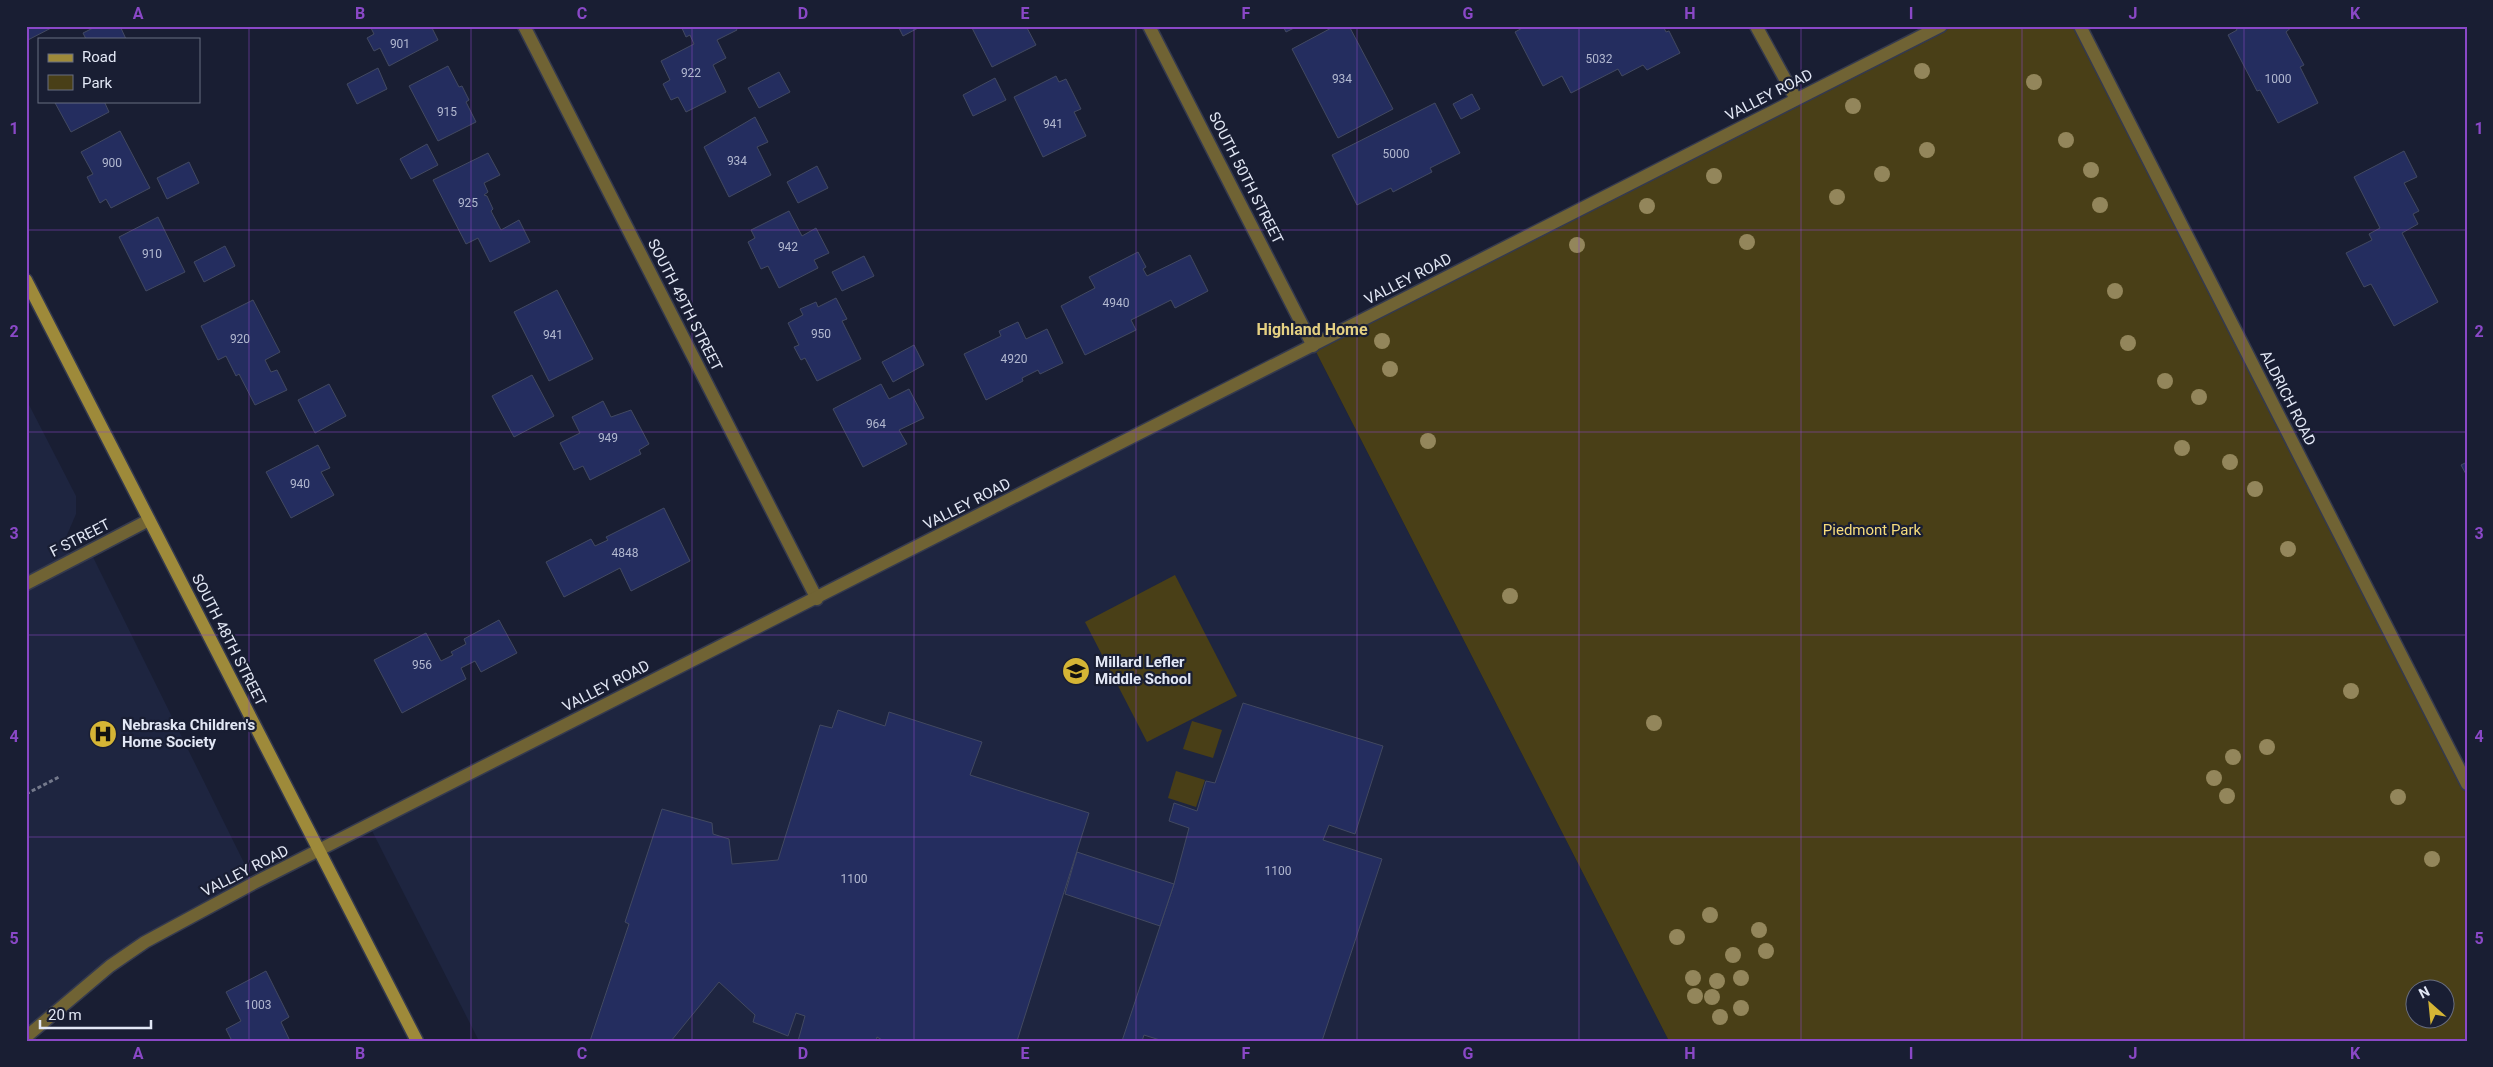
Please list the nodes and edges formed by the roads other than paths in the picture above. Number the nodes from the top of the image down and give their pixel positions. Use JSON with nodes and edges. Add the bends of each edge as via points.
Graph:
{"nodes":[{"id":1,"x":524,"y":26,"type":"edge"},
{"id":2,"x":1149,"y":26,"type":"edge"},
{"id":3,"x":1756,"y":26,"type":"edge"},
{"id":4,"x":1941,"y":26,"type":"edge"},
{"id":5,"x":2080,"y":26,"type":"edge"},
{"id":6,"x":1796,"y":100,"type":"junction"},
{"id":7,"x":26,"y":280,"type":"edge"},
{"id":8,"x":1312,"y":346,"type":"junction"},
{"id":9,"x":149,"y":520,"type":"junction"},
{"id":10,"x":26,"y":584,"type":"edge"},
{"id":11,"x":817,"y":599,"type":"junction"},
{"id":12,"x":2467,"y":784,"type":"edge"},
{"id":13,"x":319,"y":851,"type":"junction"},
{"id":14,"x":26,"y":1037,"type":"edge"},
{"id":15,"x":417,"y":1041,"type":"edge"}],
"edges":[{"from":1,"to":11,"type":"street","name":"SOUTH 49TH STREET"},
{"from":2,"to":8,"type":"street","name":"SOUTH 50TH STREET"},
{"from":3,"to":6,"type":"street"},
{"from":4,"to":6,"type":"street","name":"VALLEY ROAD"},
{"from":5,"to":12,"type":"street","name":"ALDRICH ROAD"},
{"from":6,"to":8,"type":"street","name":"VALLEY ROAD"},
{"from":7,"to":9,"type":"main road","name":"SOUTH 48TH STREET"},
{"from":8,"to":11,"type":"street","name":"VALLEY ROAD"},
{"from":9,"to":10,"type":"street","name":"F STREET"},
{"from":9,"to":13,"type":"main road","name":"SOUTH 48TH STREET"},
{"from":11,"to":13,"type":"street","name":"VALLEY ROAD"},
{"from":13,"to":14,"type":"street","name":"VALLEY ROAD","via":[[145,942],[75,993]]},
{"from":13,"to":15,"type":"main road","name":"SOUTH 48TH STREET"}]}
